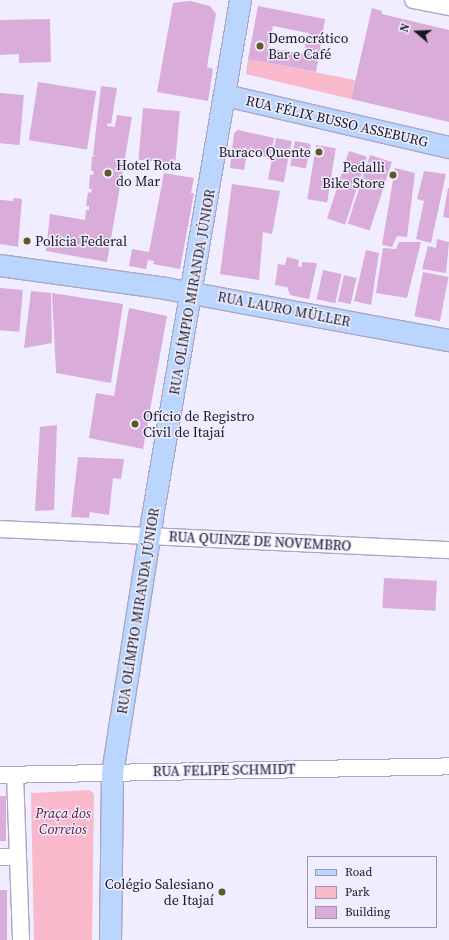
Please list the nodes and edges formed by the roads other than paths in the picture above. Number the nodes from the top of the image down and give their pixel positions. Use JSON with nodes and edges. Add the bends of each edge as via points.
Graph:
{"nodes":[{"id":1,"x":240,"y":0,"type":"edge"},
{"id":2,"x":413,"y":0,"type":"edge"},
{"id":3,"x":449,"y":7,"type":"edge"},
{"id":4,"x":225,"y":95,"type":"junction"},
{"id":5,"x":449,"y":147,"type":"edge"},
{"id":6,"x":0,"y":265,"type":"edge"},
{"id":7,"x":192,"y":292,"type":"junction"},
{"id":8,"x":449,"y":340,"type":"edge"},
{"id":9,"x":0,"y":529,"type":"edge"},
{"id":10,"x":149,"y":536,"type":"junction"},
{"id":11,"x":449,"y":550,"type":"edge"},
{"id":12,"x":449,"y":766,"type":"edge"},
{"id":13,"x":112,"y":773,"type":"junction"},
{"id":14,"x":7,"y":775,"type":"edge"},
{"id":15,"x":0,"y":857,"type":"edge"},
{"id":16,"x":18,"y":857,"type":"junction"},
{"id":17,"x":21,"y":940,"type":"edge"},
{"id":18,"x":110,"y":940,"type":"edge"}],
"edges":[{"from":1,"to":4,"type":"main road","name":"RUA OLÍMPIO MIRANDA JÚNIOR"},
{"from":2,"to":3,"type":"street"},
{"from":4,"to":5,"type":"main road","name":"RUA FÉLIX BUSSO ASSEBURG"},
{"from":4,"to":7,"type":"main road","name":"RUA OLÍMPIO MIRANDA JÚNIOR"},
{"from":6,"to":7,"type":"main road","name":"RUA LAURO MÜLLER"},
{"from":7,"to":8,"type":"main road","name":"RUA LAURO MÜLLER"},
{"from":7,"to":10,"type":"main road","name":"RUA OLÍMPIO MIRANDA JÚNIOR"},
{"from":9,"to":10,"type":"street","name":"RUA QUINZE DE NOVEMBRO"},
{"from":10,"to":11,"type":"street","name":"RUA QUINZE DE NOVEMBRO"},
{"from":10,"to":13,"type":"main road","name":"RUA OLÍMPIO MIRANDA JÚNIOR"},
{"from":12,"to":13,"type":"street","name":"RUA FELIPE SCHMIDT"},
{"from":13,"to":14,"type":"street","name":"RUA FELIPE SCHMIDT"},
{"from":13,"to":18,"type":"main road","name":"RUA OLÍMPIO MIRANDA JÚNIOR"},
{"from":14,"to":16,"type":"street"},
{"from":15,"to":16,"type":"street"},
{"from":16,"to":17,"type":"street"}]}
